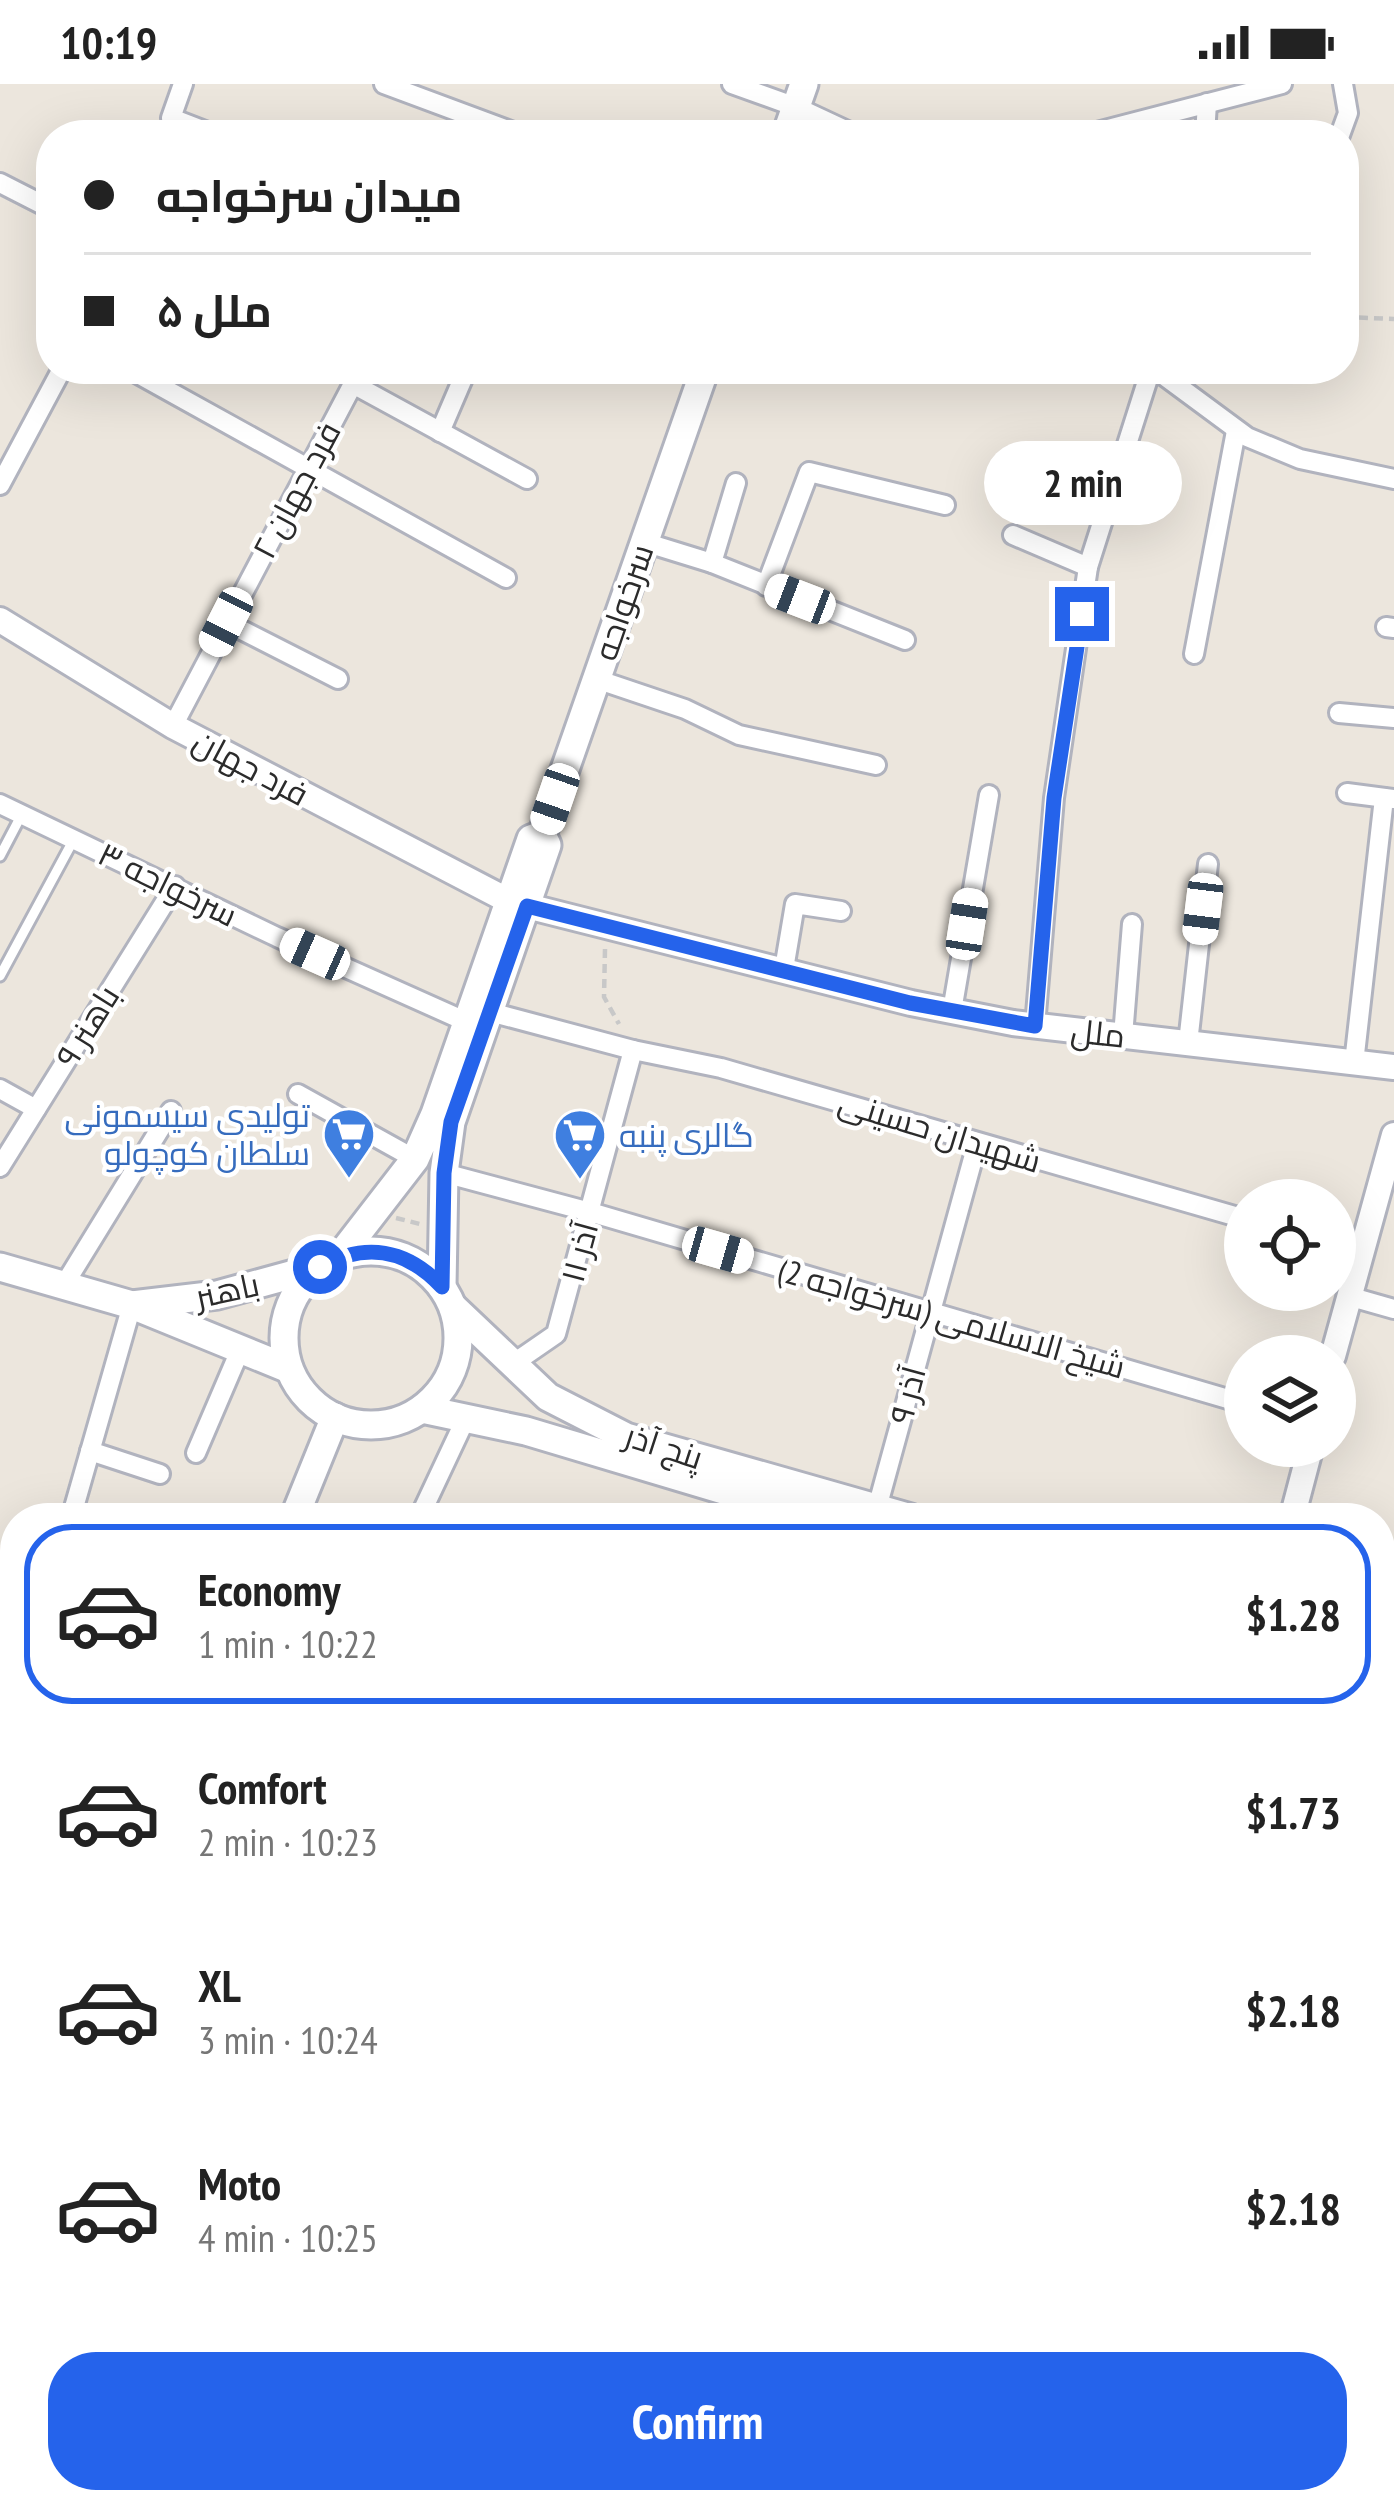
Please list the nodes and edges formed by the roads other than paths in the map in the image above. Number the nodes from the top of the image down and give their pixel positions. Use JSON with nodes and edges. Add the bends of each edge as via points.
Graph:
{"nodes":[{"id":1,"x":183,"y":84,"type":"edge"},
{"id":2,"x":384,"y":84,"type":"edge"},
{"id":3,"x":733,"y":84,"type":"edge"},
{"id":4,"x":1282,"y":84,"type":"edge"},
{"id":5,"x":1343,"y":84,"type":"edge"},
{"id":6,"x":416,"y":89,"type":"edge"},
{"id":7,"x":800,"y":95,"type":"edge"},
{"id":8,"x":1207,"y":103,"type":"junction"},
{"id":9,"x":177,"y":120,"type":"edge"},
{"id":10,"x":487,"y":120,"type":"edge"},
{"id":11,"x":835,"y":120,"type":"edge"},
{"id":12,"x":1142,"y":120,"type":"edge"},
{"id":13,"x":1206,"y":120,"type":"edge"},
{"id":14,"x":1345,"y":120,"type":"edge"},
{"id":15,"x":0,"y":183,"type":"edge"},
{"id":16,"x":36,"y":201,"type":"edge"},
{"id":17,"x":54,"y":384,"type":"edge"},
{"id":18,"x":155,"y":384,"type":"edge"},
{"id":19,"x":461,"y":384,"type":"edge"},
{"id":20,"x":700,"y":384,"type":"edge"},
{"id":21,"x":1148,"y":384,"type":"edge"},
{"id":22,"x":1173,"y":384,"type":"edge"},
{"id":23,"x":1236,"y":431,"type":"junction"},
{"id":24,"x":440,"y":432,"type":"junction"},
{"id":25,"x":306,"y":468,"type":"junction"},
{"id":26,"x":527,"y":479,"type":"dead end"},
{"id":27,"x":1394,"y":479,"type":"edge"},
{"id":28,"x":736,"y":483,"type":"dead end"},
{"id":29,"x":0,"y":485,"type":"edge"},
{"id":30,"x":944,"y":505,"type":"dead end"},
{"id":31,"x":1013,"y":535,"type":"dead end"},
{"id":32,"x":644,"y":542,"type":"junction"},
{"id":33,"x":712,"y":563,"type":"junction"},
{"id":34,"x":1088,"y":567,"type":"junction"},
{"id":35,"x":506,"y":578,"type":"dead end"},
{"id":36,"x":766,"y":586,"type":"junction"},
{"id":37,"x":0,"y":620,"type":"edge"},
{"id":38,"x":226,"y":622,"type":"junction"},
{"id":39,"x":905,"y":640,"type":"dead end"},
{"id":40,"x":1194,"y":654,"type":"dead end"},
{"id":41,"x":338,"y":679,"type":"dead end"},
{"id":42,"x":596,"y":679,"type":"junction"},
{"id":43,"x":1340,"y":713,"type":"dead end"},
{"id":44,"x":1394,"y":718,"type":"edge"},
{"id":45,"x":173,"y":725,"type":"junction"},
{"id":46,"x":876,"y":764,"type":"dead end"},
{"id":47,"x":989,"y":794,"type":"dead end"},
{"id":48,"x":1347,"y":794,"type":"dead end"},
{"id":49,"x":1389,"y":799,"type":"edge"},
{"id":50,"x":0,"y":804,"type":"edge"},
{"id":51,"x":22,"y":814,"type":"junction"},
{"id":52,"x":74,"y":839,"type":"junction"},
{"id":53,"x":0,"y":856,"type":"edge"},
{"id":54,"x":1208,"y":865,"type":"dead end"},
{"id":55,"x":175,"y":886,"type":"junction"},
{"id":56,"x":518,"y":903,"type":"junction"},
{"id":57,"x":841,"y":911,"type":"dead end"},
{"id":58,"x":1132,"y":925,"type":"dead end"},
{"id":59,"x":784,"y":969,"type":"junction"},
{"id":60,"x":0,"y":976,"type":"edge"},
{"id":61,"x":952,"y":1011,"type":"junction"},
{"id":62,"x":478,"y":1017,"type":"junction"},
{"id":63,"x":1035,"y":1026,"type":"junction"},
{"id":64,"x":1123,"y":1036,"type":"junction"},
{"id":65,"x":1188,"y":1043,"type":"junction"},
{"id":66,"x":633,"y":1050,"type":"junction"},
{"id":67,"x":1354,"y":1063,"type":"junction"},
{"id":68,"x":1394,"y":1067,"type":"edge"},
{"id":69,"x":0,"y":1089,"type":"edge"},
{"id":70,"x":298,"y":1094,"type":"dead end"},
{"id":71,"x":36,"y":1109,"type":"junction"},
{"id":72,"x":170,"y":1111,"type":"dead end"},
{"id":73,"x":1394,"y":1135,"type":"edge"},
{"id":74,"x":977,"y":1144,"type":"junction"},
{"id":75,"x":415,"y":1160,"type":"junction"},
{"id":76,"x":0,"y":1167,"type":"edge"},
{"id":77,"x":444,"y":1173,"type":"junction"},
{"id":78,"x":590,"y":1212,"type":"junction"},
{"id":79,"x":1224,"y":1213,"type":"edge"},
{"id":80,"x":1356,"y":1250,"type":"edge"},
{"id":81,"x":1360,"y":1251,"type":"junction"},
{"id":82,"x":330,"y":1262,"type":"junction"},
{"id":83,"x":1356,"y":1266,"type":"edge"},
{"id":84,"x":0,"y":1267,"type":"edge"},
{"id":85,"x":64,"y":1286,"type":"junction"},
{"id":86,"x":448,"y":1297,"type":"junction"},
{"id":87,"x":1356,"y":1298,"type":"edge"},
{"id":88,"x":132,"y":1305,"type":"junction"},
{"id":89,"x":1394,"y":1309,"type":"edge"},
{"id":90,"x":930,"y":1312,"type":"junction"},
{"id":91,"x":241,"y":1348,"type":"junction"},
{"id":92,"x":514,"y":1363,"type":"junction"},
{"id":93,"x":289,"y":1369,"type":"junction"},
{"id":94,"x":1224,"y":1398,"type":"edge"},
{"id":95,"x":422,"y":1409,"type":"junction"},
{"id":96,"x":335,"y":1418,"type":"junction"},
{"id":97,"x":466,"y":1418,"type":"junction"},
{"id":98,"x":90,"y":1451,"type":"junction"},
{"id":99,"x":196,"y":1454,"type":"dead end"},
{"id":100,"x":1305,"y":1467,"type":"edge"},
{"id":101,"x":160,"y":1474,"type":"dead end"},
{"id":102,"x":75,"y":1503,"type":"edge"},
{"id":103,"x":300,"y":1503,"type":"edge"},
{"id":104,"x":426,"y":1503,"type":"edge"},
{"id":105,"x":754,"y":1503,"type":"edge"},
{"id":106,"x":859,"y":1503,"type":"edge"},
{"id":107,"x":878,"y":1503,"type":"edge"},
{"id":108,"x":1296,"y":1503,"type":"edge"}],
"edges":[{"from":1,"to":9,"type":"street"},
{"from":2,"to":6,"type":"street"},
{"from":3,"to":7,"type":"street"},
{"from":4,"to":8,"type":"street"},
{"from":5,"to":14,"type":"street"},
{"from":6,"to":10,"type":"street"},
{"from":7,"to":11,"type":"street"},
{"from":8,"to":12,"type":"street"},
{"from":8,"to":13,"type":"street"},
{"from":15,"to":16,"type":"street"},
{"from":17,"to":29,"type":"street"},
{"from":18,"to":25,"type":"street"},
{"from":19,"to":24,"type":"street"},
{"from":20,"to":32,"type":"main road","name":"سرخواجه"},
{"from":21,"to":34,"type":"street"},
{"from":22,"to":23,"type":"street"},
{"from":23,"to":27,"type":"street","via":[[1300,459]]},
{"from":23,"to":40,"type":"street"},
{"from":24,"to":25,"type":"street","name":"۲ فرد جهان","via":[[353,384]]},
{"from":24,"to":26,"type":"street"},
{"from":25,"to":35,"type":"street"},
{"from":25,"to":38,"type":"street","name":"۲ فرد جهان"},
{"from":28,"to":33,"type":"street"},
{"from":30,"to":36,"type":"street","via":[[809,472]]},
{"from":31,"to":34,"type":"street"},
{"from":32,"to":33,"type":"street"},
{"from":32,"to":42,"type":"main road","name":"سرخواجه"},
{"from":33,"to":36,"type":"street"},
{"from":34,"to":63,"type":"street","via":[[1054,798]]},
{"from":36,"to":39,"type":"street"},
{"from":37,"to":45,"type":"street","name":"فرد جهان"},
{"from":38,"to":41,"type":"street"},
{"from":38,"to":45,"type":"street","name":"۲ فرد جهان"},
{"from":42,"to":46,"type":"street","via":[[739,735]]},
{"from":42,"to":56,"type":"main road","name":"سرخواجه"},
{"from":43,"to":44,"type":"street"},
{"from":45,"to":56,"type":"street","name":"فرد جهان"},
{"from":47,"to":61,"type":"street"},
{"from":48,"to":49,"type":"street"},
{"from":49,"to":67,"type":"street"},
{"from":50,"to":51,"type":"street","name":"سرخواجه ۳"},
{"from":51,"to":52,"type":"street","name":"سرخواجه ۳"},
{"from":51,"to":53,"type":"lane"},
{"from":52,"to":55,"type":"street","name":"سرخواجه ۳"},
{"from":52,"to":60,"type":"lane"},
{"from":54,"to":65,"type":"street"},
{"from":55,"to":62,"type":"street","name":"سرخواجه ۳"},
{"from":55,"to":71,"type":"street","name":"۹ باهنر"},
{"from":56,"to":59,"type":"street","name":"ملل"},
{"from":56,"to":62,"type":"main road","name":"سرخواجه"},
{"from":57,"to":59,"type":"street","via":[[795,904]]},
{"from":58,"to":64,"type":"street"},
{"from":59,"to":61,"type":"street","name":"ملل"},
{"from":61,"to":63,"type":"street","name":"ملل"},
{"from":62,"to":66,"type":"street","name":"سرخواجه ۳"},
{"from":62,"to":75,"type":"main road","name":"سرخواجه"},
{"from":62,"to":77,"type":"main road","name":"سرخواجه"},
{"from":63,"to":64,"type":"street","name":"ملل"},
{"from":64,"to":65,"type":"street","name":"ملل"},
{"from":65,"to":67,"type":"street","name":"ملل"},
{"from":66,"to":74,"type":"street","name":"شهیدان حسینی","via":[[722,1068]]},
{"from":66,"to":78,"type":"street","name":"آذر ۱۱"},
{"from":67,"to":68,"type":"street","name":"ملل"},
{"from":69,"to":71,"type":"street"},
{"from":70,"to":75,"type":"street"},
{"from":71,"to":76,"type":"street","name":"۹ باهنر"},
{"from":72,"to":85,"type":"street"},
{"from":73,"to":81,"type":"street"},
{"from":74,"to":79,"type":"street","name":"شهیدان حسینی"},
{"from":74,"to":90,"type":"street","name":"۹ آذر"},
{"from":75,"to":82,"type":"main road","name":"سرخواجه"},
{"from":77,"to":78,"type":"street","name":"شیخ الاسلامی (سرخواجه 2)"},
{"from":77,"to":86,"type":"main road","name":"سرخواجه"},
{"from":78,"to":90,"type":"street","name":"شیخ الاسلامی (سرخواجه 2)"},
{"from":78,"to":92,"type":"street","name":"آذر ۱۱","via":[[556,1334]]},
{"from":80,"to":81,"type":"street"},
{"from":81,"to":83,"type":"street"},
{"from":82,"to":86,"type":"main road","via":[[385,1252],[427,1270]]},
{"from":82,"to":88,"type":"main road","name":"باهنر","via":[[217,1295]]},
{"from":82,"to":93,"type":"main road","via":[[291,1302]]},
{"from":84,"to":85,"type":"main road","name":"باهنر"},
{"from":85,"to":88,"type":"main road","name":"باهنر"},
{"from":86,"to":92,"type":"main road","name":"پنج آذر"},
{"from":86,"to":95,"type":"main road","via":[[458,1352]]},
{"from":87,"to":89,"type":"street"},
{"from":88,"to":91,"type":"main road","name":"باهنر"},
{"from":88,"to":98,"type":"street"},
{"from":90,"to":94,"type":"street","name":"شیخ الاسلامی (سرخواجه 2)"},
{"from":90,"to":107,"type":"street","name":"۹ آذر"},
{"from":91,"to":93,"type":"main road","name":"باهنر"},
{"from":91,"to":99,"type":"street"},
{"from":92,"to":106,"type":"main road","name":"پنج آذر","via":[[548,1397],[626,1437]]},
{"from":93,"to":96,"type":"main road"},
{"from":95,"to":96,"type":"main road","via":[[380,1425]]},
{"from":95,"to":97,"type":"main road","name":"پنج آذر"},
{"from":96,"to":103,"type":"main road"},
{"from":97,"to":104,"type":"street"},
{"from":97,"to":105,"type":"main road","name":"پنج آذر"},
{"from":98,"to":101,"type":"street"},
{"from":98,"to":102,"type":"street"},
{"from":100,"to":108,"type":"street"}]}
